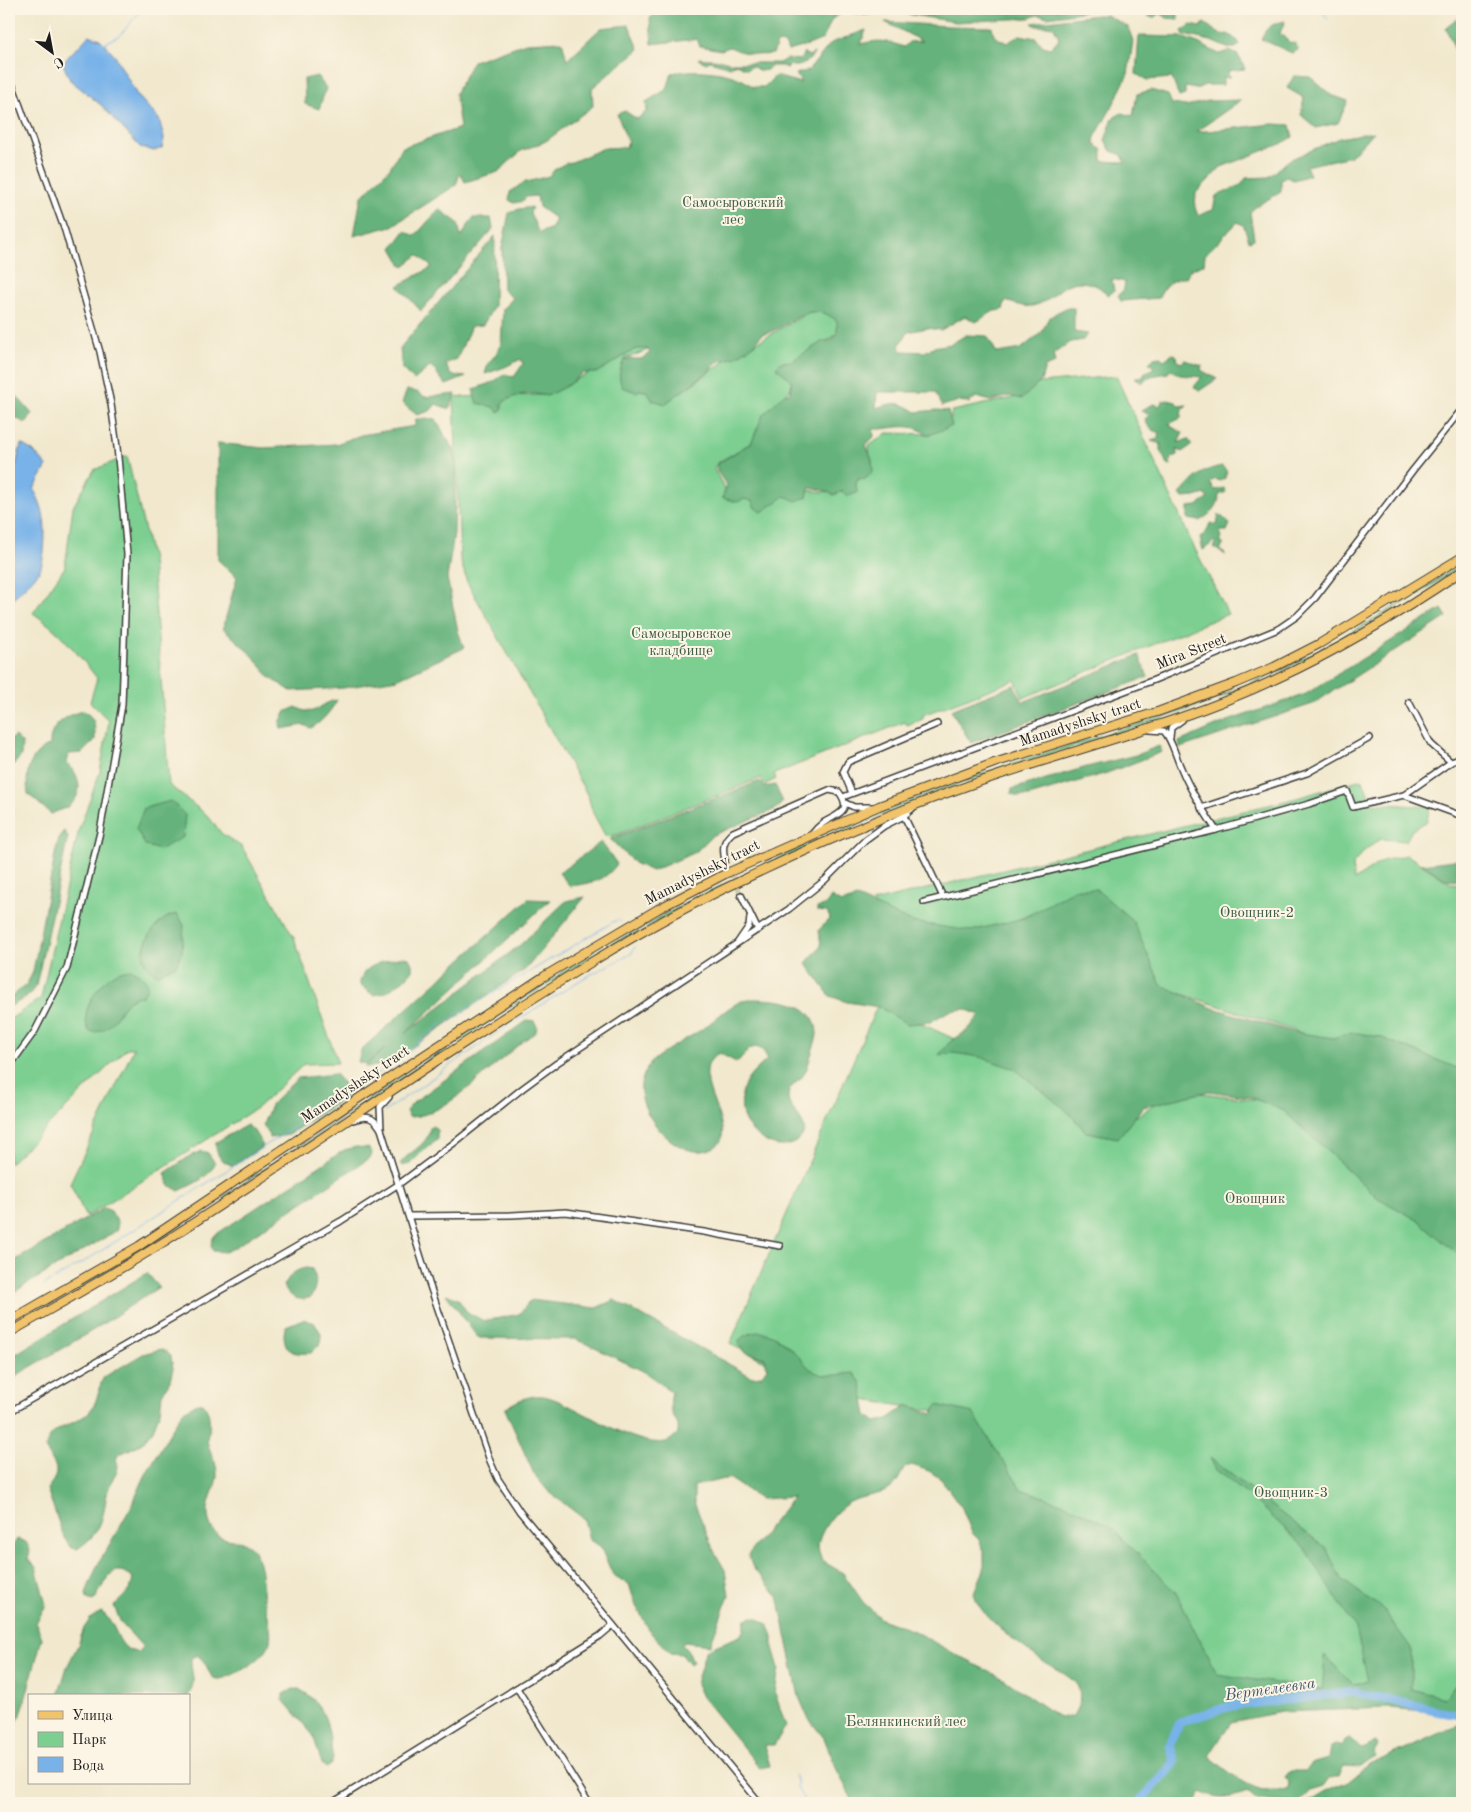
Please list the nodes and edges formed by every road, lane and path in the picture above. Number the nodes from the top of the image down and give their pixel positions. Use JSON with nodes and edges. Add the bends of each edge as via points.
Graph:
{"nodes":[{"id":1,"x":9,"y":74,"type":"edge"},
{"id":2,"x":1462,"y":409,"type":"edge"},
{"id":3,"x":1462,"y":557,"type":"edge"},
{"id":4,"x":1462,"y":571,"type":"edge"},
{"id":5,"x":1410,"y":702,"type":"dead end"},
{"id":6,"x":1193,"y":712,"type":"junction"},
{"id":7,"x":937,"y":724,"type":"dead end"},
{"id":8,"x":1140,"y":730,"type":"junction"},
{"id":9,"x":1370,"y":738,"type":"dead end"},
{"id":10,"x":1170,"y":739,"type":"junction"},
{"id":11,"x":1462,"y":758,"type":"edge"},
{"id":12,"x":1452,"y":762,"type":"junction"},
{"id":13,"x":852,"y":793,"type":"junction"},
{"id":14,"x":1404,"y":795,"type":"junction"},
{"id":15,"x":844,"y":800,"type":"junction"},
{"id":16,"x":916,"y":805,"type":"junction"},
{"id":17,"x":879,"y":806,"type":"junction"},
{"id":18,"x":1202,"y":808,"type":"junction"},
{"id":19,"x":904,"y":816,"type":"junction"},
{"id":20,"x":1462,"y":816,"type":"edge"},
{"id":21,"x":1216,"y":830,"type":"junction"},
{"id":22,"x":810,"y":835,"type":"junction"},
{"id":23,"x":725,"y":860,"type":"tunnel mouth"},
{"id":24,"x":741,"y":895,"type":"tunnel mouth"},
{"id":25,"x":943,"y":897,"type":"junction"},
{"id":26,"x":924,"y":902,"type":"dead end"},
{"id":27,"x":750,"y":914,"type":"junction"},
{"id":28,"x":758,"y":930,"type":"junction"},
{"id":29,"x":734,"y":946,"type":"junction"},
{"id":30,"x":9,"y":1067,"type":"edge"},
{"id":31,"x":399,"y":1086,"type":"junction"},
{"id":32,"x":344,"y":1122,"type":"junction"},
{"id":33,"x":381,"y":1129,"type":"junction"},
{"id":34,"x":399,"y":1184,"type":"junction"},
{"id":35,"x":408,"y":1216,"type":"junction"},
{"id":36,"x":780,"y":1246,"type":"dead end"},
{"id":37,"x":21,"y":1314,"type":"junction"},
{"id":38,"x":9,"y":1316,"type":"edge"},
{"id":39,"x":9,"y":1321,"type":"edge"},
{"id":40,"x":9,"y":1333,"type":"edge"},
{"id":41,"x":9,"y":1412,"type":"edge"},
{"id":42,"x":613,"y":1625,"type":"junction"},
{"id":43,"x":517,"y":1688,"type":"junction"},
{"id":44,"x":341,"y":1797,"type":"junction"},
{"id":45,"x":332,"y":1803,"type":"edge"},
{"id":46,"x":345,"y":1803,"type":"edge"},
{"id":47,"x":589,"y":1803,"type":"edge"},
{"id":48,"x":760,"y":1803,"type":"edge"}],
"edges":[{"from":1,"to":30,"type":"street","via":[[65,230],[100,352],[118,447],[127,554],[122,706],[100,832],[66,968],[35,1031]]},
{"from":2,"to":13,"type":"street","name":"Mira Street","via":[[1315,598],[1278,629],[1154,680]]},
{"from":3,"to":17,"type":"main road","name":"Mamadyshsky tract","via":[[1319,644],[1236,684],[994,763]]},
{"from":4,"to":6,"type":"main road","name":"Mamadyshsky tract","via":[[1420,600],[1324,656],[1275,680]]},
{"from":5,"to":12,"type":"street","via":[[1432,744]]},
{"from":6,"to":8,"type":"main road","name":"Mamadyshsky tract"},
{"from":6,"to":10,"type":"street","via":[[1170,728]]},
{"from":7,"to":13,"type":"street","via":[[848,762],[843,772]]},
{"from":8,"to":10,"type":"street","via":[[1161,730]]},
{"from":8,"to":16,"type":"main road","name":"Mamadyshsky tract"},
{"from":9,"to":18,"type":"street","via":[[1307,773]]},
{"from":10,"to":18,"type":"street"},
{"from":11,"to":12,"type":"street"},
{"from":12,"to":14,"type":"street"},
{"from":13,"to":15,"type":"street","name":"Mira Street"},
{"from":14,"to":20,"type":"street"},
{"from":14,"to":21,"type":"street","via":[[1353,807],[1347,791]]},
{"from":15,"to":17,"type":"street","via":[[848,806],[857,808]]},
{"from":15,"to":22,"type":"street","via":[[840,813]]},
{"from":15,"to":23,"type":"street","via":[[835,790],[829,790],[740,828],[725,840]]},
{"from":16,"to":19,"type":"street"},
{"from":16,"to":31,"type":"main road","name":"Mamadyshsky tract","via":[[732,884],[664,920],[550,987]]},
{"from":17,"to":22,"type":"main road","name":"Mamadyshsky tract"},
{"from":18,"to":21,"type":"street"},
{"from":19,"to":25,"type":"street"},
{"from":19,"to":28,"type":"street","via":[[866,840],[807,896]]},
{"from":21,"to":25,"type":"street"},
{"from":22,"to":37,"type":"main road","name":"Mamadyshsky tract","via":[[727,873],[607,938],[398,1072],[138,1246]]},
{"from":24,"to":27,"type":"street"},
{"from":25,"to":26,"type":"street"},
{"from":27,"to":28,"type":"street"},
{"from":27,"to":29,"type":"street","via":[[749,926]]},
{"from":28,"to":29,"type":"street"},
{"from":29,"to":34,"type":"street","via":[[557,1063]]},
{"from":31,"to":32,"type":"main road","name":"Mamadyshsky tract"},
{"from":31,"to":33,"type":"street","via":[[381,1104]]},
{"from":32,"to":33,"type":"street","via":[[368,1116]]},
{"from":32,"to":40,"type":"main road","name":"Mamadyshsky tract","via":[[160,1244]]},
{"from":33,"to":34,"type":"street"},
{"from":34,"to":35,"type":"street"},
{"from":34,"to":41,"type":"street","via":[[333,1226]]},
{"from":35,"to":36,"type":"street","via":[[566,1212]]},
{"from":35,"to":42,"type":"street","via":[[493,1470],[520,1512]]},
{"from":37,"to":38,"type":"street"},
{"from":37,"to":39,"type":"main road","name":"Mamadyshsky tract"},
{"from":42,"to":43,"type":"street"},
{"from":42,"to":48,"type":"street"},
{"from":43,"to":44,"type":"street"},
{"from":43,"to":47,"type":"street"},
{"from":44,"to":45,"type":"street"},
{"from":44,"to":46,"type":"street"}]}
